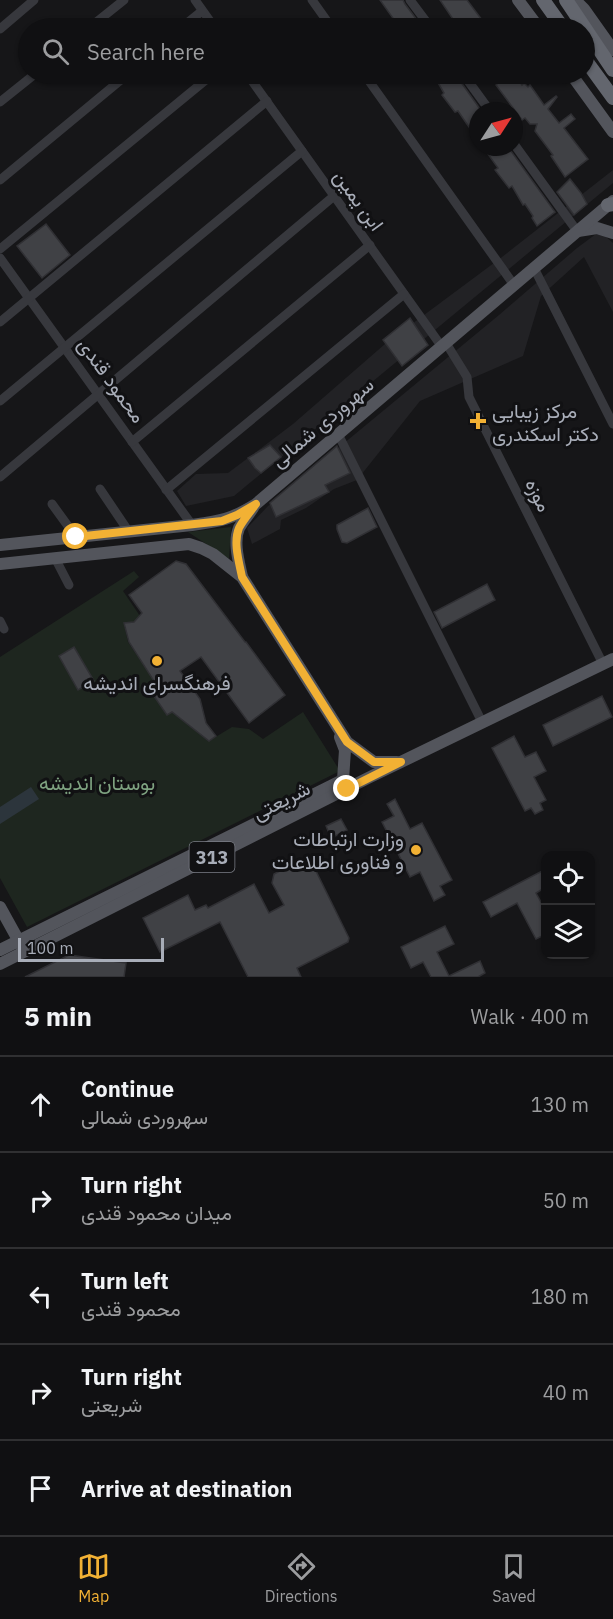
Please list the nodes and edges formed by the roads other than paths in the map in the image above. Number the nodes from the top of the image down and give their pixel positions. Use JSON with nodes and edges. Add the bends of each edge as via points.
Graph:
{"nodes":[{"id":1,"x":34,"y":0,"type":"edge"},
{"id":2,"x":124,"y":0,"type":"edge"},
{"id":3,"x":195,"y":0,"type":"edge"},
{"id":4,"x":312,"y":0,"type":"edge"},
{"id":5,"x":410,"y":0,"type":"edge"},
{"id":6,"x":518,"y":0,"type":"edge"},
{"id":7,"x":543,"y":0,"type":"edge"},
{"id":8,"x":566,"y":0,"type":"edge"},
{"id":9,"x":575,"y":0,"type":"edge"},
{"id":10,"x":202,"y":11,"type":"junction"},
{"id":11,"x":102,"y":18,"type":"edge"},
{"id":12,"x":193,"y":18,"type":"edge"},
{"id":13,"x":207,"y":18,"type":"edge"},
{"id":14,"x":325,"y":18,"type":"edge"},
{"id":15,"x":423,"y":18,"type":"edge"},
{"id":16,"x":532,"y":18,"type":"edge"},
{"id":17,"x":556,"y":18,"type":"edge"},
{"id":18,"x":578,"y":18,"type":"edge"},
{"id":19,"x":590,"y":18,"type":"edge"},
{"id":20,"x":595,"y":25,"type":"edge"},
{"id":21,"x":0,"y":28,"type":"edge"},
{"id":22,"x":595,"y":43,"type":"edge"},
{"id":23,"x":613,"y":50,"type":"edge"},
{"id":24,"x":613,"y":70,"type":"edge"},
{"id":25,"x":595,"y":72,"type":"edge"},
{"id":26,"x":22,"y":84,"type":"edge"},
{"id":27,"x":116,"y":84,"type":"edge"},
{"id":28,"x":201,"y":84,"type":"edge"},
{"id":29,"x":254,"y":84,"type":"edge"},
{"id":30,"x":371,"y":84,"type":"edge"},
{"id":31,"x":470,"y":84,"type":"edge"},
{"id":32,"x":578,"y":84,"type":"edge"},
{"id":33,"x":613,"y":98,"type":"edge"},
{"id":34,"x":267,"y":101,"type":"junction"},
{"id":35,"x":0,"y":102,"type":"edge"},
{"id":36,"x":483,"y":102,"type":"edge"},
{"id":37,"x":613,"y":132,"type":"edge"},
{"id":38,"x":302,"y":151,"type":"junction"},
{"id":39,"x":523,"y":156,"type":"edge"},
{"id":40,"x":0,"y":180,"type":"edge"},
{"id":41,"x":334,"y":196,"type":"junction"},
{"id":42,"x":611,"y":203,"type":"edge"},
{"id":43,"x":577,"y":231,"type":"junction"},
{"id":44,"x":613,"y":232,"type":"edge"},
{"id":45,"x":370,"y":245,"type":"junction"},
{"id":46,"x":0,"y":249,"type":"edge"},
{"id":47,"x":0,"y":258,"type":"edge"},
{"id":48,"x":534,"y":268,"type":"junction"},
{"id":49,"x":514,"y":285,"type":"junction"},
{"id":50,"x":404,"y":294,"type":"junction"},
{"id":51,"x":29,"y":298,"type":"junction"},
{"id":52,"x":0,"y":322,"type":"edge"},
{"id":53,"x":444,"y":345,"type":"junction"},
{"id":54,"x":64,"y":348,"type":"junction"},
{"id":55,"x":98,"y":395,"type":"junction"},
{"id":56,"x":0,"y":401,"type":"edge"},
{"id":57,"x":613,"y":424,"type":"edge"},
{"id":58,"x":338,"y":434,"type":"junction"},
{"id":59,"x":132,"y":442,"type":"junction"},
{"id":60,"x":0,"y":477,"type":"edge"},
{"id":61,"x":100,"y":489,"type":"dead end"},
{"id":62,"x":166,"y":490,"type":"junction"},
{"id":63,"x":52,"y":504,"type":"dead end"},
{"id":64,"x":256,"y":504,"type":"junction"},
{"id":65,"x":192,"y":525,"type":"junction"},
{"id":66,"x":129,"y":532,"type":"junction"},
{"id":67,"x":76,"y":537,"type":"junction"},
{"id":68,"x":0,"y":545,"type":"edge"},
{"id":69,"x":55,"y":558,"type":"junction"},
{"id":70,"x":0,"y":564,"type":"edge"},
{"id":71,"x":242,"y":577,"type":"junction"},
{"id":72,"x":69,"y":585,"type":"dead end"},
{"id":73,"x":608,"y":661,"type":"edge"},
{"id":74,"x":482,"y":722,"type":"junction"},
{"id":75,"x":336,"y":727,"type":"junction"},
{"id":76,"x":401,"y":762,"type":"junction"},
{"id":77,"x":0,"y":907,"type":"edge"},
{"id":78,"x":21,"y":946,"type":"junction"},
{"id":79,"x":0,"y":950,"type":"edge"},
{"id":80,"x":0,"y":964,"type":"edge"}],
"edges":[{"from":1,"to":21,"type":"street"},
{"from":2,"to":11,"type":"street"},
{"from":3,"to":10,"type":"street"},
{"from":4,"to":14,"type":"street"},
{"from":5,"to":15,"type":"street"},
{"from":6,"to":16,"type":"main road"},
{"from":7,"to":17,"type":"highway"},
{"from":8,"to":18,"type":"highway"},
{"from":9,"to":19,"type":"main road"},
{"from":10,"to":12,"type":"street"},
{"from":10,"to":13,"type":"street"},
{"from":20,"to":23,"type":"main road"},
{"from":22,"to":24,"type":"highway"},
{"from":25,"to":33,"type":"highway"},
{"from":26,"to":35,"type":"street"},
{"from":27,"to":40,"type":"street"},
{"from":28,"to":46,"type":"street"},
{"from":29,"to":34,"type":"street","name":"ابن یمین"},
{"from":30,"to":49,"type":"street"},
{"from":31,"to":36,"type":"street"},
{"from":32,"to":37,"type":"main road"},
{"from":34,"to":38,"type":"street","name":"ابن یمین"},
{"from":34,"to":51,"type":"street"},
{"from":38,"to":41,"type":"street","name":"ابن یمین"},
{"from":38,"to":54,"type":"street"},
{"from":39,"to":43,"type":"street"},
{"from":41,"to":45,"type":"street","name":"ابن یمین"},
{"from":41,"to":55,"type":"street"},
{"from":42,"to":43,"type":"main road","name":"سهروردی شمالی"},
{"from":43,"to":44,"type":"main road","via":[[597,228]]},
{"from":43,"to":48,"type":"main road","name":"سهروردی شمالی"},
{"from":45,"to":50,"type":"street","name":"ابن یمین"},
{"from":45,"to":59,"type":"street"},
{"from":47,"to":51,"type":"street","name":"محمود قندی"},
{"from":48,"to":49,"type":"main road","name":"سهروردی شمالی"},
{"from":48,"to":57,"type":"street"},
{"from":49,"to":53,"type":"main road","name":"سهروردی شمالی"},
{"from":50,"to":53,"type":"street","name":"ابن یمین"},
{"from":50,"to":62,"type":"street"},
{"from":51,"to":52,"type":"street"},
{"from":51,"to":54,"type":"street","name":"محمود قندی"},
{"from":53,"to":58,"type":"main road","name":"سهروردی شمالی"},
{"from":53,"to":73,"type":"street","name":"موزه","via":[[467,377],[469,398]]},
{"from":54,"to":55,"type":"street","name":"محمود قندی"},
{"from":54,"to":56,"type":"street"},
{"from":55,"to":59,"type":"street","name":"محمود قندی"},
{"from":55,"to":60,"type":"street"},
{"from":58,"to":64,"type":"main road","name":"سهروردی شمالی"},
{"from":58,"to":74,"type":"street"},
{"from":59,"to":62,"type":"street","name":"محمود قندی"},
{"from":61,"to":66,"type":"street"},
{"from":62,"to":65,"type":"street","name":"محمود قندی"},
{"from":63,"to":67,"type":"street"},
{"from":64,"to":65,"type":"main road","name":"سهروردی شمالی","via":[[222,521]]},
{"from":64,"to":71,"type":"main road","via":[[237,536]]},
{"from":65,"to":66,"type":"main road","name":"سهروردی شمالی"},
{"from":66,"to":67,"type":"main road","name":"سهروردی شمالی"},
{"from":67,"to":68,"type":"main road","name":"سهروردی شمالی"},
{"from":69,"to":70,"type":"main road"},
{"from":69,"to":71,"type":"main road","via":[[189,544],[213,554]]},
{"from":69,"to":72,"type":"street"},
{"from":71,"to":75,"type":"main road"},
{"from":73,"to":74,"type":"main road","name":"شریعتی","number":"313"},
{"from":74,"to":76,"type":"main road","name":"شریعتی","number":"313"},
{"from":75,"to":76,"type":"main road","via":[[347,742],[374,762]]},
{"from":75,"to":78,"type":"main road","name":"شریعتی","number":"313","via":[[345,750],[343,780]]},
{"from":76,"to":78,"type":"main road","name":"شریعتی","number":"313"},
{"from":77,"to":78,"type":"main road"},
{"from":78,"to":79,"type":"main road","name":"شریعتی","number":"313"},
{"from":78,"to":80,"type":"main road","name":"شریعتی","number":"313"}]}
